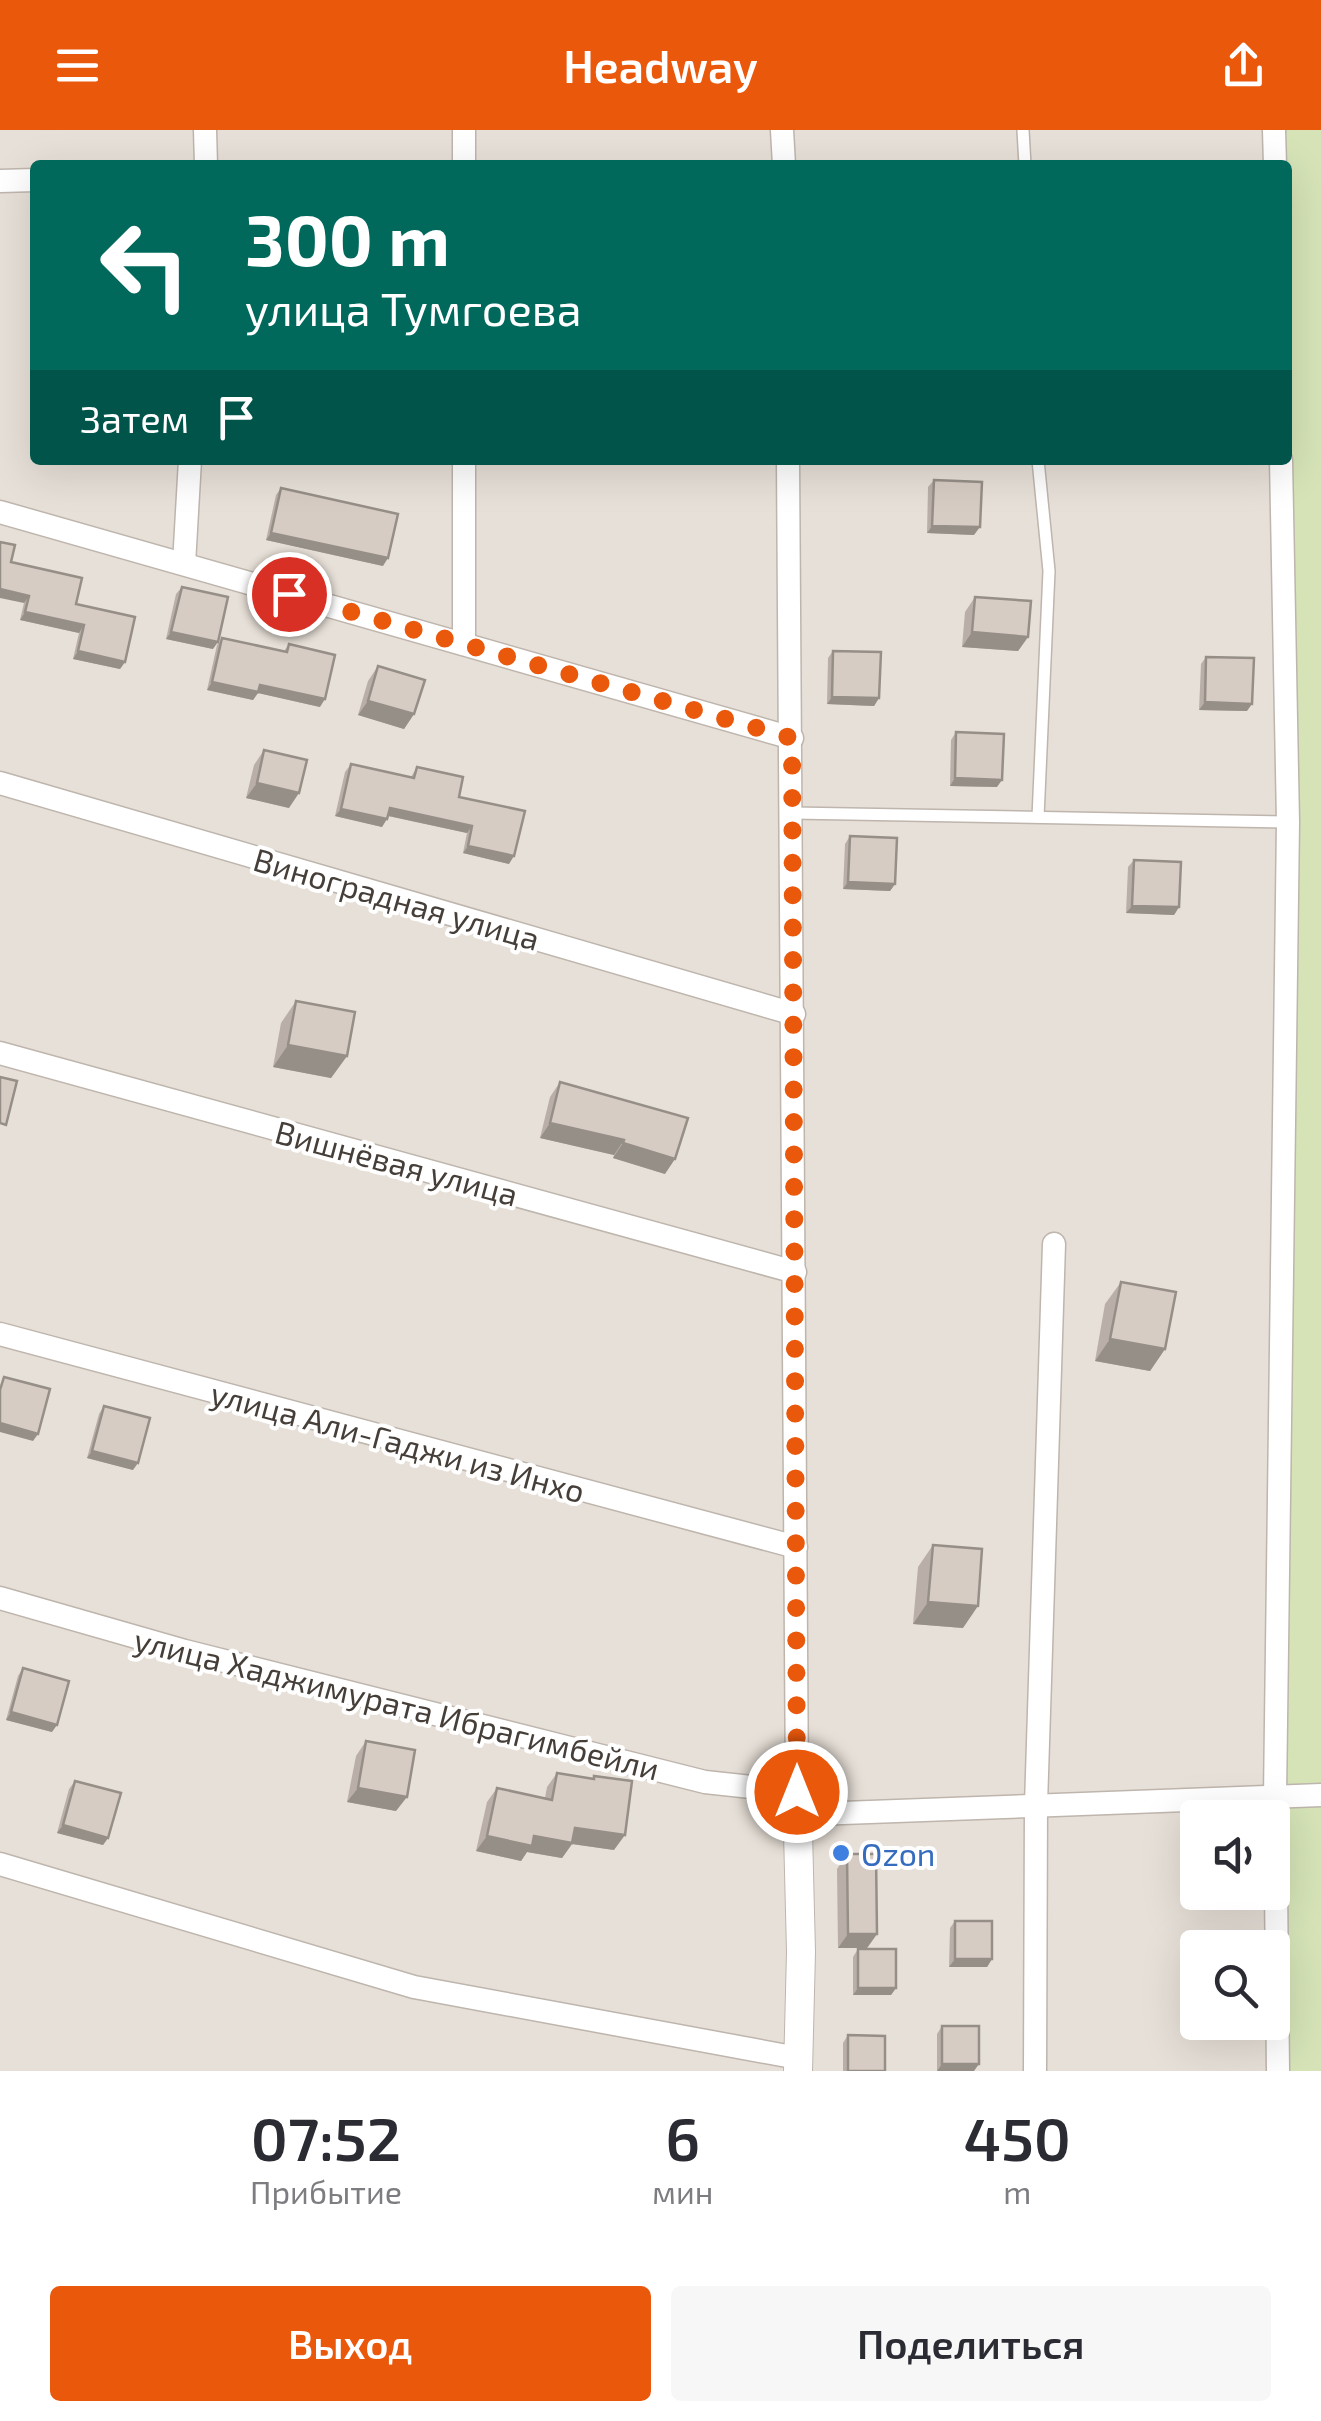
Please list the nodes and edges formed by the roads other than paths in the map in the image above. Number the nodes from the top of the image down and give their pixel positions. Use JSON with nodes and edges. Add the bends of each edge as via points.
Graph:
{"nodes":[{"id":1,"x":205,"y":130,"type":"edge"},
{"id":2,"x":464,"y":130,"type":"edge"},
{"id":3,"x":782,"y":130,"type":"edge"},
{"id":4,"x":1024,"y":130,"type":"edge"},
{"id":5,"x":1274,"y":130,"type":"edge"},
{"id":6,"x":206,"y":160,"type":"edge"},
{"id":7,"x":464,"y":160,"type":"edge"},
{"id":8,"x":784,"y":160,"type":"edge"},
{"id":9,"x":1024,"y":160,"type":"edge"},
{"id":10,"x":1275,"y":160,"type":"edge"},
{"id":11,"x":0,"y":180,"type":"edge"},
{"id":12,"x":30,"y":180,"type":"edge"},
{"id":13,"x":190,"y":465,"type":"edge"},
{"id":14,"x":464,"y":465,"type":"edge"},
{"id":15,"x":788,"y":465,"type":"edge"},
{"id":16,"x":1038,"y":465,"type":"edge"},
{"id":17,"x":1281,"y":465,"type":"edge"},
{"id":18,"x":0,"y":512,"type":"edge"},
{"id":19,"x":184,"y":564,"type":"junction"},
{"id":20,"x":464,"y":644,"type":"junction"},
{"id":21,"x":792,"y":738,"type":"junction"},
{"id":22,"x":0,"y":782,"type":"edge"},
{"id":23,"x":793,"y":812,"type":"junction"},
{"id":24,"x":1038,"y":818,"type":"junction"},
{"id":25,"x":1288,"y":822,"type":"junction"},
{"id":26,"x":794,"y":1014,"type":"junction"},
{"id":27,"x":0,"y":1053,"type":"edge"},
{"id":28,"x":1054,"y":1244,"type":"dead end"},
{"id":29,"x":794,"y":1272,"type":"junction"},
{"id":30,"x":0,"y":1334,"type":"edge"},
{"id":31,"x":796,"y":1547,"type":"junction"},
{"id":32,"x":0,"y":1598,"type":"edge"},
{"id":33,"x":797,"y":1792,"type":"junction"},
{"id":34,"x":1321,"y":1795,"type":"edge"},
{"id":35,"x":1275,"y":1797,"type":"junction"},
{"id":36,"x":1036,"y":1805,"type":"junction"},
{"id":37,"x":0,"y":1864,"type":"edge"},
{"id":38,"x":798,"y":2064,"type":"edge"},
{"id":39,"x":1036,"y":2071,"type":"edge"},
{"id":40,"x":1278,"y":2071,"type":"edge"}],
"edges":[{"from":1,"to":6,"type":"street"},
{"from":2,"to":7,"type":"street"},
{"from":3,"to":8,"type":"street"},
{"from":4,"to":9,"type":"lane"},
{"from":5,"to":10,"type":"street"},
{"from":11,"to":12,"type":"street"},
{"from":13,"to":19,"type":"street"},
{"from":14,"to":20,"type":"street"},
{"from":15,"to":21,"type":"street"},
{"from":16,"to":24,"type":"lane","via":[[1049,572]]},
{"from":17,"to":25,"type":"street"},
{"from":18,"to":19,"type":"street"},
{"from":19,"to":20,"type":"street"},
{"from":20,"to":21,"type":"street"},
{"from":21,"to":23,"type":"street"},
{"from":22,"to":26,"type":"street","name":"Виноградная улица"},
{"from":23,"to":24,"type":"lane"},
{"from":23,"to":26,"type":"street"},
{"from":24,"to":25,"type":"lane"},
{"from":25,"to":35,"type":"street"},
{"from":26,"to":29,"type":"street"},
{"from":27,"to":29,"type":"street","name":"Вишнёвая улица"},
{"from":28,"to":36,"type":"street"},
{"from":29,"to":31,"type":"street"},
{"from":30,"to":31,"type":"street","name":"улица Али-Гаджи из Инхо"},
{"from":31,"to":33,"type":"street"},
{"from":32,"to":33,"type":"street","name":"улица Хаджимурата Ибрагимбейли","via":[[705,1782]]},
{"from":33,"to":36,"type":"street","via":[[816,1814]]},
{"from":33,"to":38,"type":"street"},
{"from":34,"to":35,"type":"street"},
{"from":35,"to":36,"type":"street"},
{"from":35,"to":40,"type":"street"},
{"from":36,"to":39,"type":"street"},
{"from":37,"to":38,"type":"street","via":[[414,1987]]}]}
